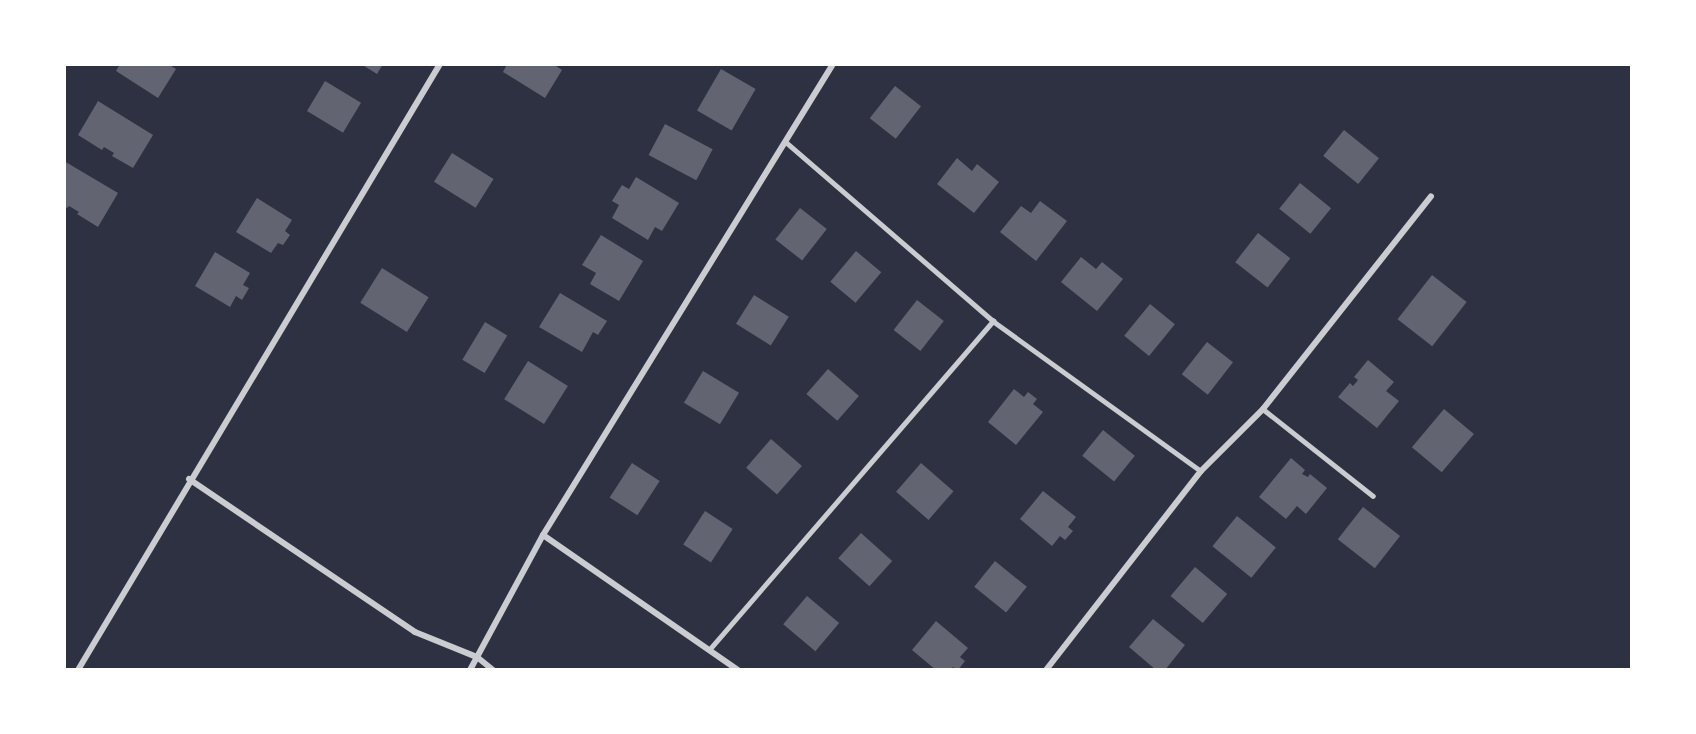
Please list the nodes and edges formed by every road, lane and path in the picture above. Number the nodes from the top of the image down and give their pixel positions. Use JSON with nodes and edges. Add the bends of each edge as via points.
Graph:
{"nodes":[{"id":1,"x":440,"y":64,"type":"edge"},
{"id":2,"x":833,"y":64,"type":"edge"},
{"id":3,"x":787,"y":143,"type":"junction"},
{"id":4,"x":1431,"y":196,"type":"dead end"},
{"id":5,"x":993,"y":321,"type":"junction"},
{"id":6,"x":1263,"y":409,"type":"junction"},
{"id":7,"x":1201,"y":471,"type":"junction"},
{"id":8,"x":189,"y":479,"type":"junction"},
{"id":9,"x":1373,"y":496,"type":"dead end"},
{"id":10,"x":543,"y":535,"type":"junction"},
{"id":11,"x":709,"y":651,"type":"junction"},
{"id":12,"x":477,"y":657,"type":"junction"},
{"id":13,"x":78,"y":669,"type":"edge"},
{"id":14,"x":470,"y":669,"type":"edge"},
{"id":15,"x":493,"y":669,"type":"edge"},
{"id":16,"x":738,"y":669,"type":"edge"},
{"id":17,"x":1046,"y":669,"type":"edge"}],
"edges":[{"from":1,"to":8,"type":"street"},
{"from":2,"to":3,"type":"street"},
{"from":3,"to":5,"type":"lane"},
{"from":3,"to":10,"type":"street"},
{"from":4,"to":6,"type":"street"},
{"from":5,"to":7,"type":"lane"},
{"from":5,"to":11,"type":"lane"},
{"from":6,"to":7,"type":"street"},
{"from":6,"to":9,"type":"lane"},
{"from":7,"to":17,"type":"street"},
{"from":8,"to":12,"type":"street","via":[[415,632]]},
{"from":8,"to":13,"type":"street"},
{"from":10,"to":11,"type":"street"},
{"from":10,"to":12,"type":"street"},
{"from":11,"to":16,"type":"street"},
{"from":12,"to":14,"type":"street"},
{"from":12,"to":15,"type":"street"}]}
